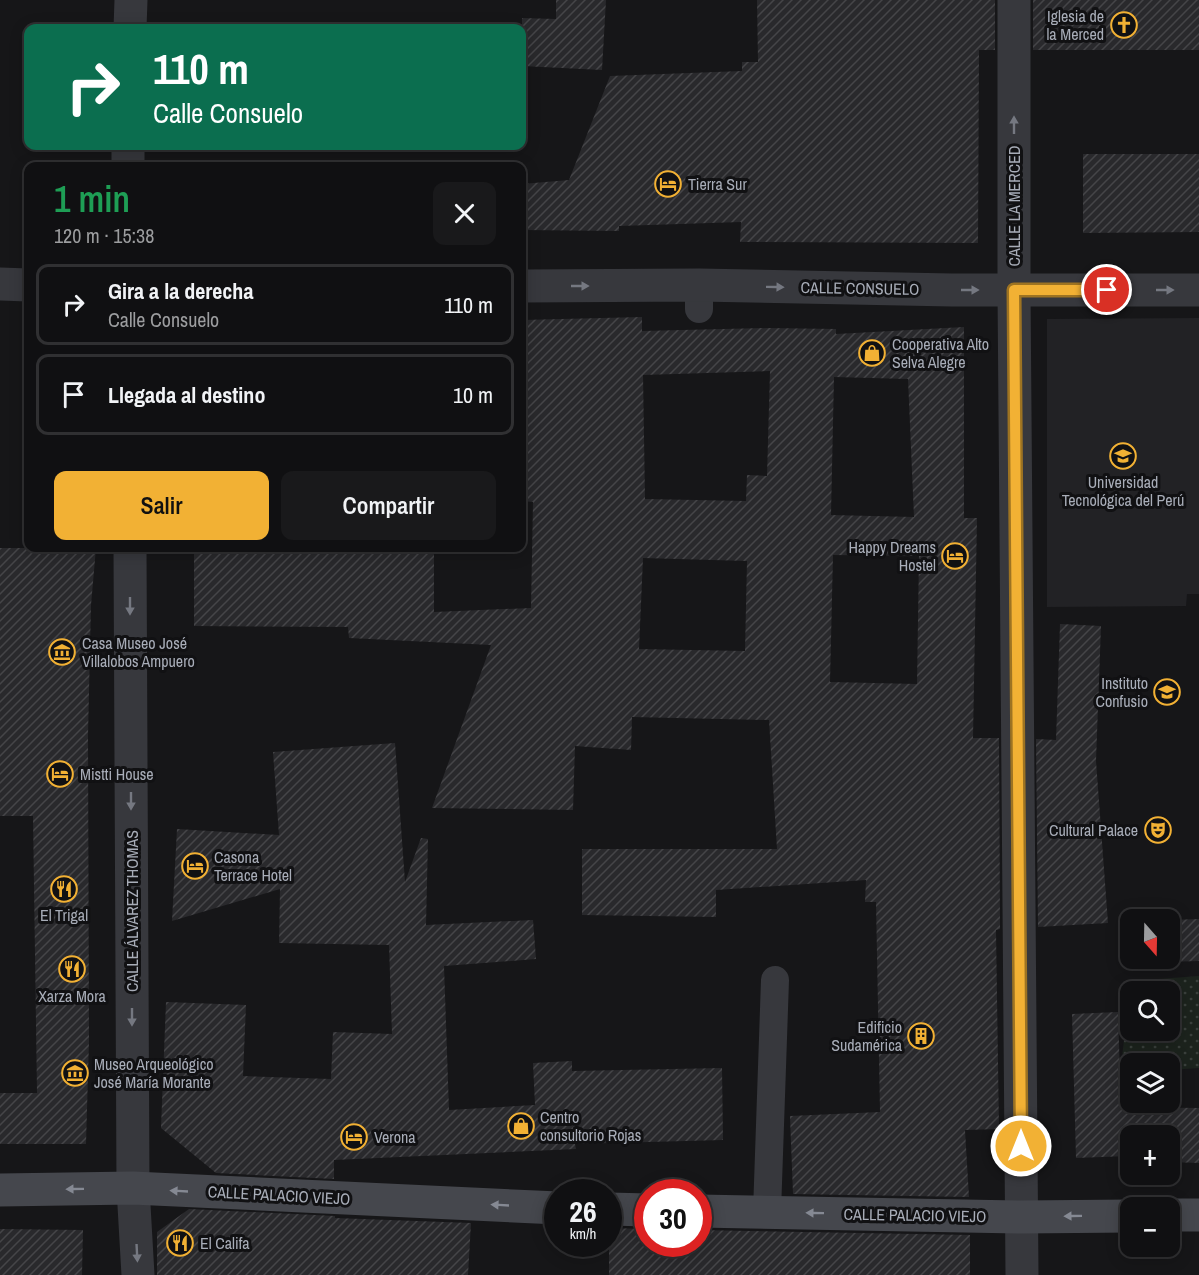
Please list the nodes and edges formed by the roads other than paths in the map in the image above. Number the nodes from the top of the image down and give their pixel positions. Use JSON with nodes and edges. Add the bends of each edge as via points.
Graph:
{"nodes":[{"id":1,"x":131,"y":0,"type":"edge"},
{"id":2,"x":1014,"y":0,"type":"edge"},
{"id":3,"x":130,"y":24,"type":"edge"},
{"id":4,"x":0,"y":284,"type":"edge"},
{"id":5,"x":24,"y":285,"type":"edge"},
{"id":6,"x":526,"y":286,"type":"edge"},
{"id":7,"x":1014,"y":290,"type":"junction"},
{"id":8,"x":1199,"y":291,"type":"edge"},
{"id":9,"x":130,"y":552,"type":"edge"},
{"id":10,"x":775,"y":980,"type":"dead end"},
{"id":11,"x":133,"y":1188,"type":"junction"},
{"id":12,"x":0,"y":1190,"type":"edge"},
{"id":13,"x":544,"y":1207,"type":"edge"},
{"id":14,"x":712,"y":1211,"type":"edge"},
{"id":15,"x":767,"y":1212,"type":"junction"},
{"id":16,"x":1180,"y":1215,"type":"edge"},
{"id":17,"x":1199,"y":1215,"type":"edge"},
{"id":18,"x":1120,"y":1216,"type":"edge"},
{"id":19,"x":1022,"y":1217,"type":"junction"},
{"id":20,"x":138,"y":1275,"type":"edge"},
{"id":21,"x":1022,"y":1275,"type":"edge"}],
"edges":[{"from":1,"to":3,"type":"street"},
{"from":7,"to":2,"type":"street","name":"CALLE LA MERCED","one_way":true},
{"from":4,"to":5,"type":"street"},
{"from":6,"to":7,"type":"street","name":"CALLE CONSUELO","one_way":true,"via":[[699,297]]},
{"from":7,"to":8,"type":"street","name":"CALLE CONSUELO","one_way":true},
{"from":7,"to":19,"type":"street","name":"CALLE LA MERCED"},
{"from":9,"to":11,"type":"street","name":"CALLE ÁLVAREZ THOMAS","one_way":true},
{"from":10,"to":15,"type":"lane"},
{"from":11,"to":12,"type":"street","name":"CALLE PALACIO VIEJO","one_way":true},
{"from":13,"to":11,"type":"street","name":"CALLE PALACIO VIEJO","one_way":true},
{"from":11,"to":20,"type":"street","name":"CALLE ÁLVAREZ THOMAS","one_way":true},
{"from":14,"to":15,"type":"street","name":"CALLE PALACIO VIEJO"},
{"from":19,"to":15,"type":"street","name":"CALLE PALACIO VIEJO","one_way":true},
{"from":16,"to":17,"type":"street"},
{"from":18,"to":19,"type":"street","name":"CALLE PALACIO VIEJO","one_way":true},
{"from":19,"to":21,"type":"street","name":"CALLE LA MERCED"}]}
